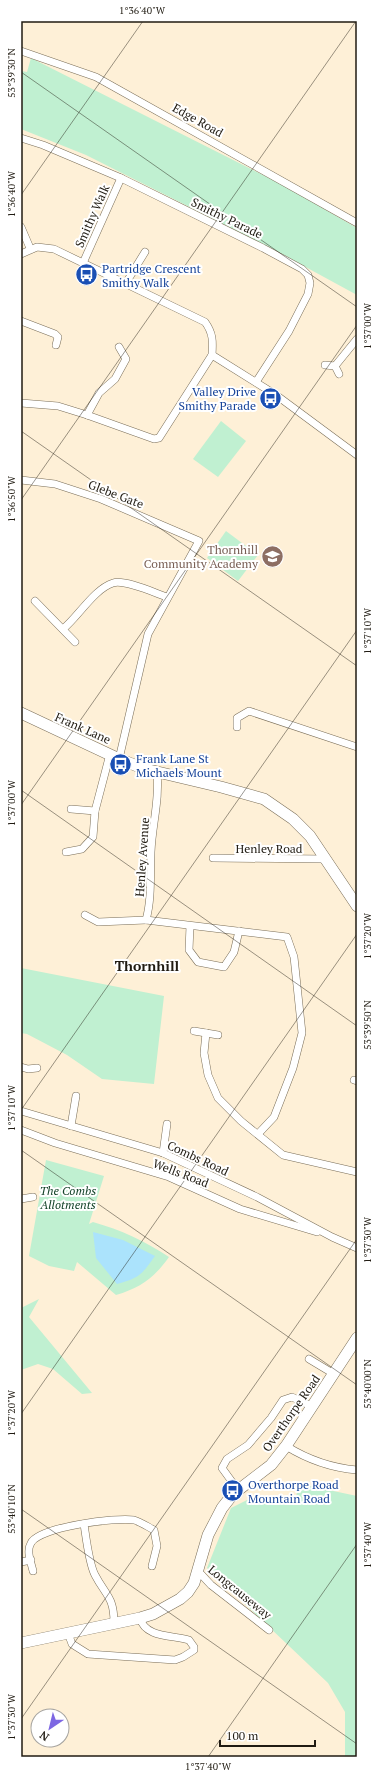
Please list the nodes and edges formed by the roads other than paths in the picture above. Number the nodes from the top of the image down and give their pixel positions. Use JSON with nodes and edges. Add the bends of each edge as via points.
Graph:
{"nodes":[{"id":1,"x":21,"y":51,"type":"edge"},
{"id":2,"x":21,"y":138,"type":"edge"},
{"id":3,"x":120,"y":178,"type":"junction"},
{"id":4,"x":357,"y":223,"type":"edge"},
{"id":5,"x":21,"y":227,"type":"edge"},
{"id":6,"x":30,"y":248,"type":"junction"},
{"id":7,"x":145,"y":252,"type":"dead end"},
{"id":8,"x":21,"y":254,"type":"edge"},
{"id":9,"x":83,"y":263,"type":"junction"},
{"id":10,"x":126,"y":283,"type":"junction"},
{"id":11,"x":21,"y":321,"type":"edge"},
{"id":12,"x":357,"y":339,"type":"edge"},
{"id":13,"x":56,"y":345,"type":"dead end"},
{"id":14,"x":119,"y":347,"type":"dead end"},
{"id":15,"x":212,"y":355,"type":"junction"},
{"id":16,"x":325,"y":365,"type":"dead end"},
{"id":17,"x":335,"y":366,"type":"junction"},
{"id":18,"x":339,"y":374,"type":"dead end"},
{"id":19,"x":256,"y":382,"type":"junction"},
{"id":20,"x":21,"y":403,"type":"edge"},
{"id":21,"x":87,"y":415,"type":"junction"},
{"id":22,"x":357,"y":456,"type":"edge"},
{"id":23,"x":21,"y":480,"type":"edge"},
{"id":24,"x":167,"y":598,"type":"junction"},
{"id":25,"x":35,"y":602,"type":"dead end"},
{"id":26,"x":63,"y":629,"type":"junction"},
{"id":27,"x":75,"y":642,"type":"dead end"},
{"id":28,"x":24,"y":718,"type":"edge"},
{"id":29,"x":237,"y":727,"type":"dead end"},
{"id":30,"x":357,"y":748,"type":"edge"},
{"id":31,"x":114,"y":756,"type":"junction"},
{"id":32,"x":157,"y":772,"type":"junction"},
{"id":33,"x":71,"y":809,"type":"dead end"},
{"id":34,"x":95,"y":811,"type":"junction"},
{"id":35,"x":66,"y":852,"type":"dead end"},
{"id":36,"x":213,"y":858,"type":"dead end"},
{"id":37,"x":325,"y":859,"type":"junction"},
{"id":38,"x":357,"y":906,"type":"edge"},
{"id":39,"x":85,"y":915,"type":"dead end"},
{"id":40,"x":146,"y":920,"type":"junction"},
{"id":41,"x":190,"y":926,"type":"junction"},
{"id":42,"x":239,"y":931,"type":"junction"},
{"id":43,"x":194,"y":1031,"type":"dead end"},
{"id":44,"x":206,"y":1033,"type":"junction"},
{"id":45,"x":218,"y":1035,"type":"dead end"},
{"id":46,"x":21,"y":1067,"type":"edge"},
{"id":47,"x":37,"y":1068,"type":"dead end"},
{"id":48,"x":76,"y":1096,"type":"dead end"},
{"id":49,"x":21,"y":1111,"type":"edge"},
{"id":50,"x":167,"y":1124,"type":"dead end"},
{"id":51,"x":71,"y":1126,"type":"junction"},
{"id":52,"x":21,"y":1130,"type":"edge"},
{"id":53,"x":258,"y":1134,"type":"junction"},
{"id":54,"x":163,"y":1153,"type":"junction"},
{"id":55,"x":357,"y":1172,"type":"edge"},
{"id":56,"x":33,"y":1197,"type":"dead end"},
{"id":57,"x":21,"y":1199,"type":"edge"},
{"id":58,"x":332,"y":1237,"type":"junction"},
{"id":59,"x":357,"y":1248,"type":"edge"},
{"id":60,"x":357,"y":1338,"type":"edge"},
{"id":61,"x":309,"y":1359,"type":"dead end"},
{"id":62,"x":334,"y":1374,"type":"junction"},
{"id":63,"x":312,"y":1406,"type":"junction"},
{"id":64,"x":286,"y":1446,"type":"junction"},
{"id":65,"x":357,"y":1470,"type":"edge"},
{"id":66,"x":238,"y":1490,"type":"junction"},
{"id":67,"x":84,"y":1524,"type":"junction"},
{"id":68,"x":30,"y":1560,"type":"junction"},
{"id":69,"x":21,"y":1562,"type":"edge"},
{"id":70,"x":152,"y":1566,"type":"dead end"},
{"id":71,"x":33,"y":1571,"type":"dead end"},
{"id":72,"x":198,"y":1571,"type":"junction"},
{"id":73,"x":140,"y":1618,"type":"junction"},
{"id":74,"x":114,"y":1623,"type":"junction"},
{"id":75,"x":269,"y":1630,"type":"dead end"},
{"id":76,"x":68,"y":1633,"type":"junction"},
{"id":77,"x":21,"y":1643,"type":"edge"}],
"edges":[{"from":1,"to":4,"type":"street","name":"Edge Road","via":[[96,78]]},
{"from":2,"to":3,"type":"street","name":"Smithy Parade"},
{"from":3,"to":9,"type":"street","name":"Smithy Walk"},
{"from":3,"to":19,"type":"street","name":"Smithy Parade","via":[[263,248],[302,269],[308,275],[308,294],[289,331]]},
{"from":5,"to":6,"type":"street"},
{"from":6,"to":8,"type":"street"},
{"from":6,"to":9,"type":"street","via":[[54,249]]},
{"from":7,"to":10,"type":"street"},
{"from":9,"to":10,"type":"street"},
{"from":10,"to":15,"type":"street","via":[[205,322],[214,339]]},
{"from":11,"to":13,"type":"street","via":[[58,337]]},
{"from":12,"to":17,"type":"street"},
{"from":14,"to":21,"type":"street","via":[[126,359],[115,379],[99,393]]},
{"from":15,"to":19,"type":"street"},
{"from":15,"to":21,"type":"street","via":[[159,438],[147,437]]},
{"from":16,"to":17,"type":"street"},
{"from":17,"to":18,"type":"street"},
{"from":19,"to":22,"type":"street"},
{"from":20,"to":21,"type":"street","via":[[58,406]]},
{"from":23,"to":24,"type":"street","name":"Glebe Gate","via":[[55,484],[101,499],[198,541]]},
{"from":24,"to":26,"type":"street","via":[[123,583],[112,583],[98,592]]},
{"from":24,"to":31,"type":"street","via":[[148,634]]},
{"from":25,"to":26,"type":"street"},
{"from":26,"to":27,"type":"street"},
{"from":28,"to":31,"type":"street","name":"Frank Lane"},
{"from":29,"to":30,"type":"street","via":[[237,718],[249,711]]},
{"from":31,"to":32,"type":"street","name":"Frank Lane"},
{"from":31,"to":34,"type":"street"},
{"from":32,"to":37,"type":"street","name":"Frank Lane","via":[[264,799],[293,819],[310,836]]},
{"from":32,"to":40,"type":"street","name":"Henley Avenue","via":[[159,786]]},
{"from":33,"to":34,"type":"street"},
{"from":34,"to":35,"type":"street","via":[[93,837],[82,849]]},
{"from":36,"to":37,"type":"street","name":"Henley Road"},
{"from":37,"to":38,"type":"street","name":"Frank Lane"},
{"from":39,"to":40,"type":"street","via":[[98,922]]},
{"from":40,"to":41,"type":"street"},
{"from":41,"to":42,"type":"street"},
{"from":41,"to":42,"type":"street","via":[[189,950],[198,962],[224,967],[234,952]]},
{"from":42,"to":53,"type":"street","via":[[287,936],[294,957],[300,1000],[302,1033],[293,1068],[274,1116]]},
{"from":43,"to":44,"type":"street"},
{"from":44,"to":45,"type":"street"},
{"from":44,"to":53,"type":"street","via":[[204,1053],[208,1075],[218,1098]]},
{"from":46,"to":47,"type":"street"},
{"from":48,"to":51,"type":"street"},
{"from":49,"to":51,"type":"street","name":"Combs Road"},
{"from":50,"to":54,"type":"street"},
{"from":51,"to":54,"type":"street","name":"Combs Road"},
{"from":52,"to":58,"type":"street","name":"Wells Road","via":[[55,1143],[169,1177],[240,1209]]},
{"from":53,"to":55,"type":"street","via":[[283,1155]]},
{"from":54,"to":58,"type":"street","name":"Combs Road","via":[[257,1197]]},
{"from":56,"to":57,"type":"street"},
{"from":58,"to":59,"type":"street","name":"Combs Road"},
{"from":60,"to":62,"type":"street","name":"Overthorpe Road"},
{"from":61,"to":62,"type":"street"},
{"from":62,"to":63,"type":"street","name":"Overthorpe Road"},
{"from":63,"to":64,"type":"street","name":"Overthorpe Road"},
{"from":63,"to":66,"type":"street","via":[[292,1397],[283,1400],[248,1445],[227,1459],[222,1468]]},
{"from":64,"to":65,"type":"street","via":[[301,1455]]},
{"from":64,"to":66,"type":"street","name":"Overthorpe Road","via":[[271,1464]]},
{"from":66,"to":72,"type":"street","name":"Overthorpe Road","via":[[226,1503],[208,1536]]},
{"from":67,"to":68,"type":"street","via":[[39,1535],[30,1544]]},
{"from":67,"to":70,"type":"street","via":[[107,1520],[135,1520],[154,1530],[157,1546]]},
{"from":67,"to":74,"type":"street","via":[[94,1574],[113,1605]]},
{"from":68,"to":69,"type":"street"},
{"from":68,"to":71,"type":"street"},
{"from":72,"to":73,"type":"street","name":"Overthorpe Road","via":[[194,1583],[180,1600]]},
{"from":72,"to":75,"type":"street","name":"Longcauseway"},
{"from":73,"to":74,"type":"street","name":"Overthorpe Road"},
{"from":73,"to":76,"type":"street","via":[[148,1630],[189,1640],[194,1650],[175,1660],[88,1654],[72,1644]]},
{"from":74,"to":76,"type":"street","name":"Overthorpe Road"},
{"from":76,"to":77,"type":"street","name":"Overthorpe Road"}]}
